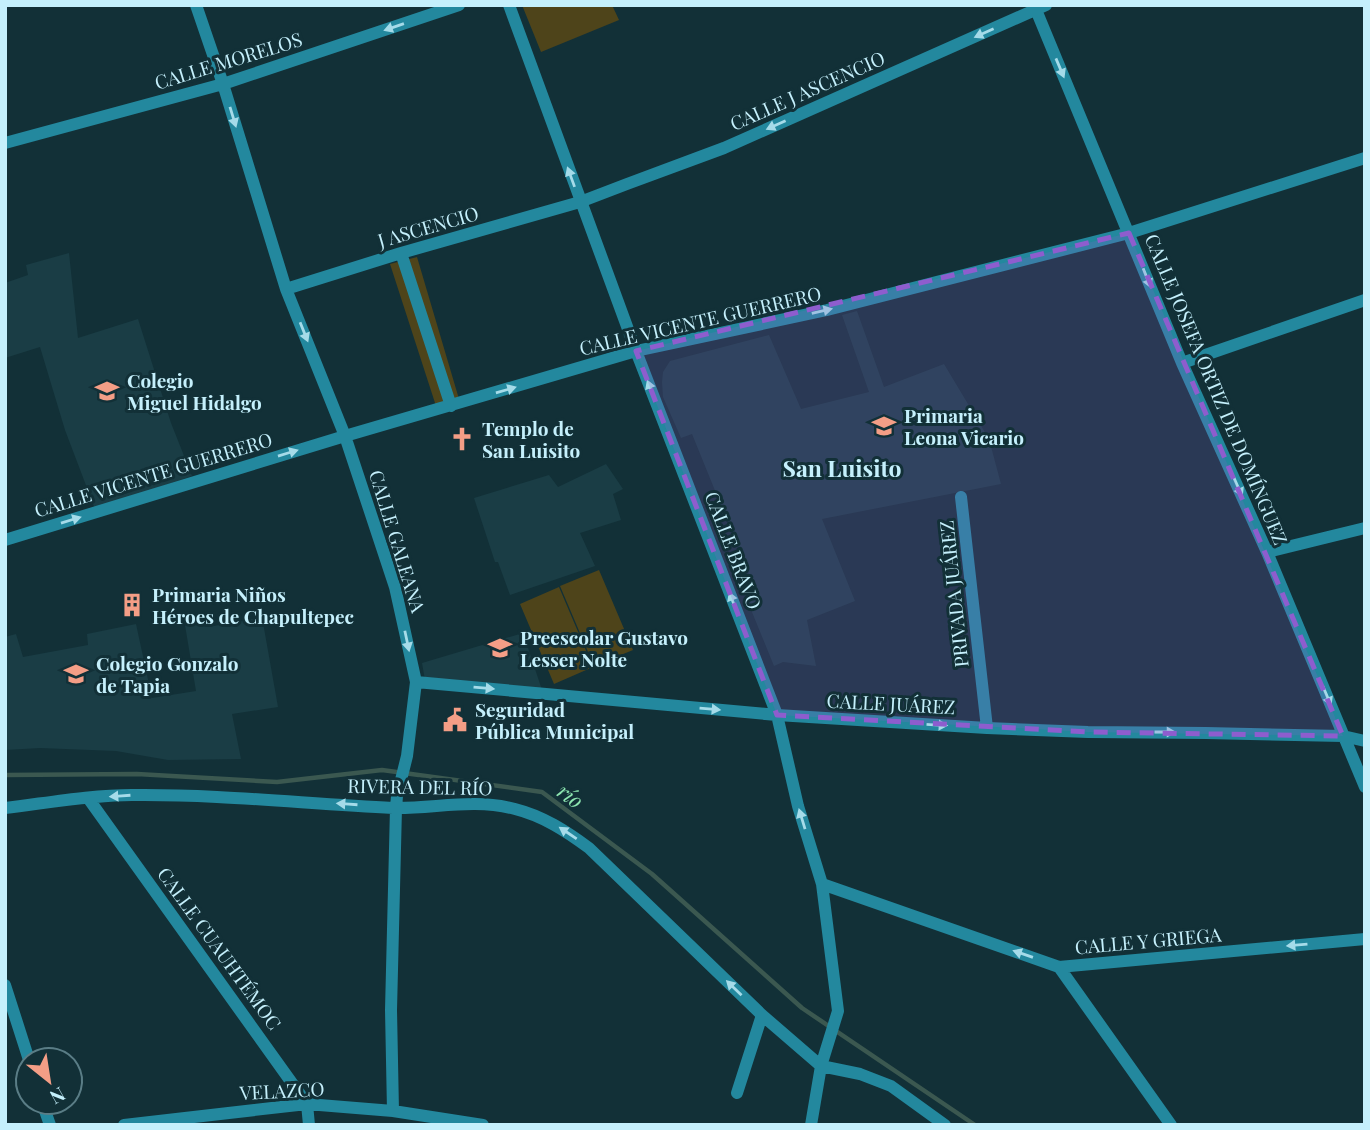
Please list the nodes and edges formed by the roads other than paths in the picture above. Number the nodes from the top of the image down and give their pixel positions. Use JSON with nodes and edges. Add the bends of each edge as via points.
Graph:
{"nodes":[{"id":1,"x":196,"y":5,"type":"edge"},
{"id":2,"x":459,"y":5,"type":"edge"},
{"id":3,"x":509,"y":5,"type":"edge"},
{"id":4,"x":1039,"y":7,"type":"edge"},
{"id":5,"x":223,"y":85,"type":"junction"},
{"id":6,"x":5,"y":143,"type":"edge"},
{"id":7,"x":1365,"y":158,"type":"edge"},
{"id":8,"x":580,"y":202,"type":"junction"},
{"id":9,"x":1129,"y":233,"type":"junction"},
{"id":10,"x":401,"y":253,"type":"junction"},
{"id":11,"x":286,"y":289,"type":"junction"},
{"id":12,"x":1365,"y":300,"type":"edge"},
{"id":13,"x":636,"y":351,"type":"junction"},
{"id":14,"x":1182,"y":363,"type":"junction"},
{"id":15,"x":451,"y":406,"type":"junction"},
{"id":16,"x":345,"y":436,"type":"junction"},
{"id":17,"x":961,"y":497,"type":"dead end"},
{"id":18,"x":1365,"y":528,"type":"edge"},
{"id":19,"x":5,"y":540,"type":"edge"},
{"id":20,"x":1267,"y":552,"type":"junction"},
{"id":21,"x":416,"y":682,"type":"junction"},
{"id":22,"x":777,"y":715,"type":"junction"},
{"id":23,"x":986,"y":728,"type":"junction"},
{"id":24,"x":1343,"y":736,"type":"junction"},
{"id":25,"x":1365,"y":741,"type":"edge"},
{"id":26,"x":1365,"y":787,"type":"edge"},
{"id":27,"x":88,"y":798,"type":"junction"},
{"id":28,"x":397,"y":802,"type":"junction"},
{"id":29,"x":5,"y":808,"type":"edge"},
{"id":30,"x":822,"y":884,"type":"junction"},
{"id":31,"x":1365,"y":939,"type":"edge"},
{"id":32,"x":1059,"y":967,"type":"junction"},
{"id":33,"x":5,"y":985,"type":"edge"},
{"id":34,"x":9,"y":1011,"type":"edge"},
{"id":35,"x":762,"y":1015,"type":"junction"},
{"id":36,"x":23,"y":1046,"type":"edge"},
{"id":37,"x":822,"y":1062,"type":"junction"},
{"id":38,"x":737,"y":1093,"type":"dead end"},
{"id":39,"x":307,"y":1104,"type":"junction"},
{"id":40,"x":393,"y":1111,"type":"junction"},
{"id":41,"x":138,"y":1124,"type":"edge"},
{"id":42,"x":124,"y":1125,"type":"edge"},
{"id":43,"x":309,"y":1125,"type":"edge"},
{"id":44,"x":483,"y":1125,"type":"edge"},
{"id":45,"x":811,"y":1125,"type":"edge"},
{"id":46,"x":944,"y":1125,"type":"edge"},
{"id":47,"x":1171,"y":1125,"type":"edge"}],
"edges":[{"from":1,"to":5,"type":"street","name":"CALLE GALEANA"},
{"from":2,"to":5,"type":"street","name":"CALLE MORELOS","one_way":true},
{"from":8,"to":3,"type":"street","name":"CALLE BRAVO","one_way":true},
{"from":4,"to":8,"type":"street","name":"CALLE J ASCENCIO","one_way":true,"via":[[724,148]]},
{"from":4,"to":9,"type":"street","name":"CALLE JOSEFA ORTIZ DE DOMÍNGUEZ","one_way":true},
{"from":5,"to":6,"type":"street","name":"CALLE MORELOS"},
{"from":5,"to":11,"type":"street","name":"CALLE GALEANA","one_way":true},
{"from":7,"to":9,"type":"street","name":"CALLE VICENTE GUERRERO"},
{"from":8,"to":10,"type":"street","name":"J ASCENCIO"},
{"from":8,"to":13,"type":"street","name":"CALLE BRAVO"},
{"from":13,"to":9,"type":"street","name":"CALLE VICENTE GUERRERO","one_way":true,"via":[[827,310]]},
{"from":9,"to":14,"type":"street","name":"CALLE JOSEFA ORTIZ DE DOMÍNGUEZ","one_way":true},
{"from":10,"to":11,"type":"street","name":"J ASCENCIO"},
{"from":10,"to":15,"type":"street"},
{"from":11,"to":16,"type":"street","name":"CALLE GALEANA","one_way":true},
{"from":12,"to":14,"type":"street"},
{"from":15,"to":13,"type":"street","name":"CALLE VICENTE GUERRERO","one_way":true},
{"from":22,"to":13,"type":"street","name":"CALLE BRAVO","one_way":true},
{"from":14,"to":20,"type":"street","name":"CALLE JOSEFA ORTIZ DE DOMÍNGUEZ","one_way":true},
{"from":15,"to":16,"type":"street","name":"CALLE VICENTE GUERRERO"},
{"from":19,"to":16,"type":"street","name":"CALLE VICENTE GUERRERO","one_way":true},
{"from":16,"to":21,"type":"street","name":"CALLE GALEANA","one_way":true,"via":[[395,587]]},
{"from":17,"to":23,"type":"street","name":"PRIVADA JUÁREZ"},
{"from":18,"to":20,"type":"street"},
{"from":20,"to":24,"type":"street","name":"CALLE JOSEFA ORTIZ DE DOMÍNGUEZ","one_way":true},
{"from":21,"to":22,"type":"street","name":"CALLE JUÁREZ","one_way":true},
{"from":21,"to":28,"type":"street","name":"CALLE GALEANA"},
{"from":22,"to":23,"type":"street","name":"CALLE JUÁREZ","one_way":true},
{"from":30,"to":22,"type":"street","name":"CALLE BRAVO","one_way":true},
{"from":23,"to":24,"type":"street","name":"CALLE JUÁREZ","one_way":true},
{"from":24,"to":25,"type":"street","name":"CALLE JUÁREZ"},
{"from":24,"to":26,"type":"street","name":"CALLE JOSEFA ORTIZ DE DOMÍNGUEZ"},
{"from":28,"to":27,"type":"street","name":"RIVERA DEL RÍO","one_way":true,"via":[[131,795]]},
{"from":27,"to":29,"type":"street","name":"RIVERA DEL RÍO"},
{"from":27,"to":39,"type":"street","name":"CALLE CUAUHTÉMOC"},
{"from":35,"to":28,"type":"street","name":"RIVERA DEL RÍO","one_way":true,"via":[[567,831],[513,808]]},
{"from":28,"to":40,"type":"street","name":"CALLE GALEANA"},
{"from":32,"to":30,"type":"street","name":"CALLE Y GRIEGA","one_way":true},
{"from":30,"to":37,"type":"street","name":"CALLE BRAVO","via":[[838,1011]]},
{"from":31,"to":32,"type":"street","name":"CALLE Y GRIEGA","one_way":true},
{"from":32,"to":47,"type":"street"},
{"from":33,"to":34,"type":"street"},
{"from":34,"to":36,"type":"street"},
{"from":35,"to":37,"type":"street","name":"RIVERA DEL RÍO"},
{"from":35,"to":38,"type":"street"},
{"from":37,"to":45,"type":"street","name":"CALLE BRAVO"},
{"from":37,"to":46,"type":"street","via":[[891,1086]]},
{"from":39,"to":40,"type":"street","name":"VELAZCO"},
{"from":39,"to":41,"type":"street","name":"VELAZCO"},
{"from":39,"to":43,"type":"street"},
{"from":40,"to":44,"type":"street","name":"VELAZCO"},
{"from":41,"to":42,"type":"street","name":"VELAZCO"}]}
